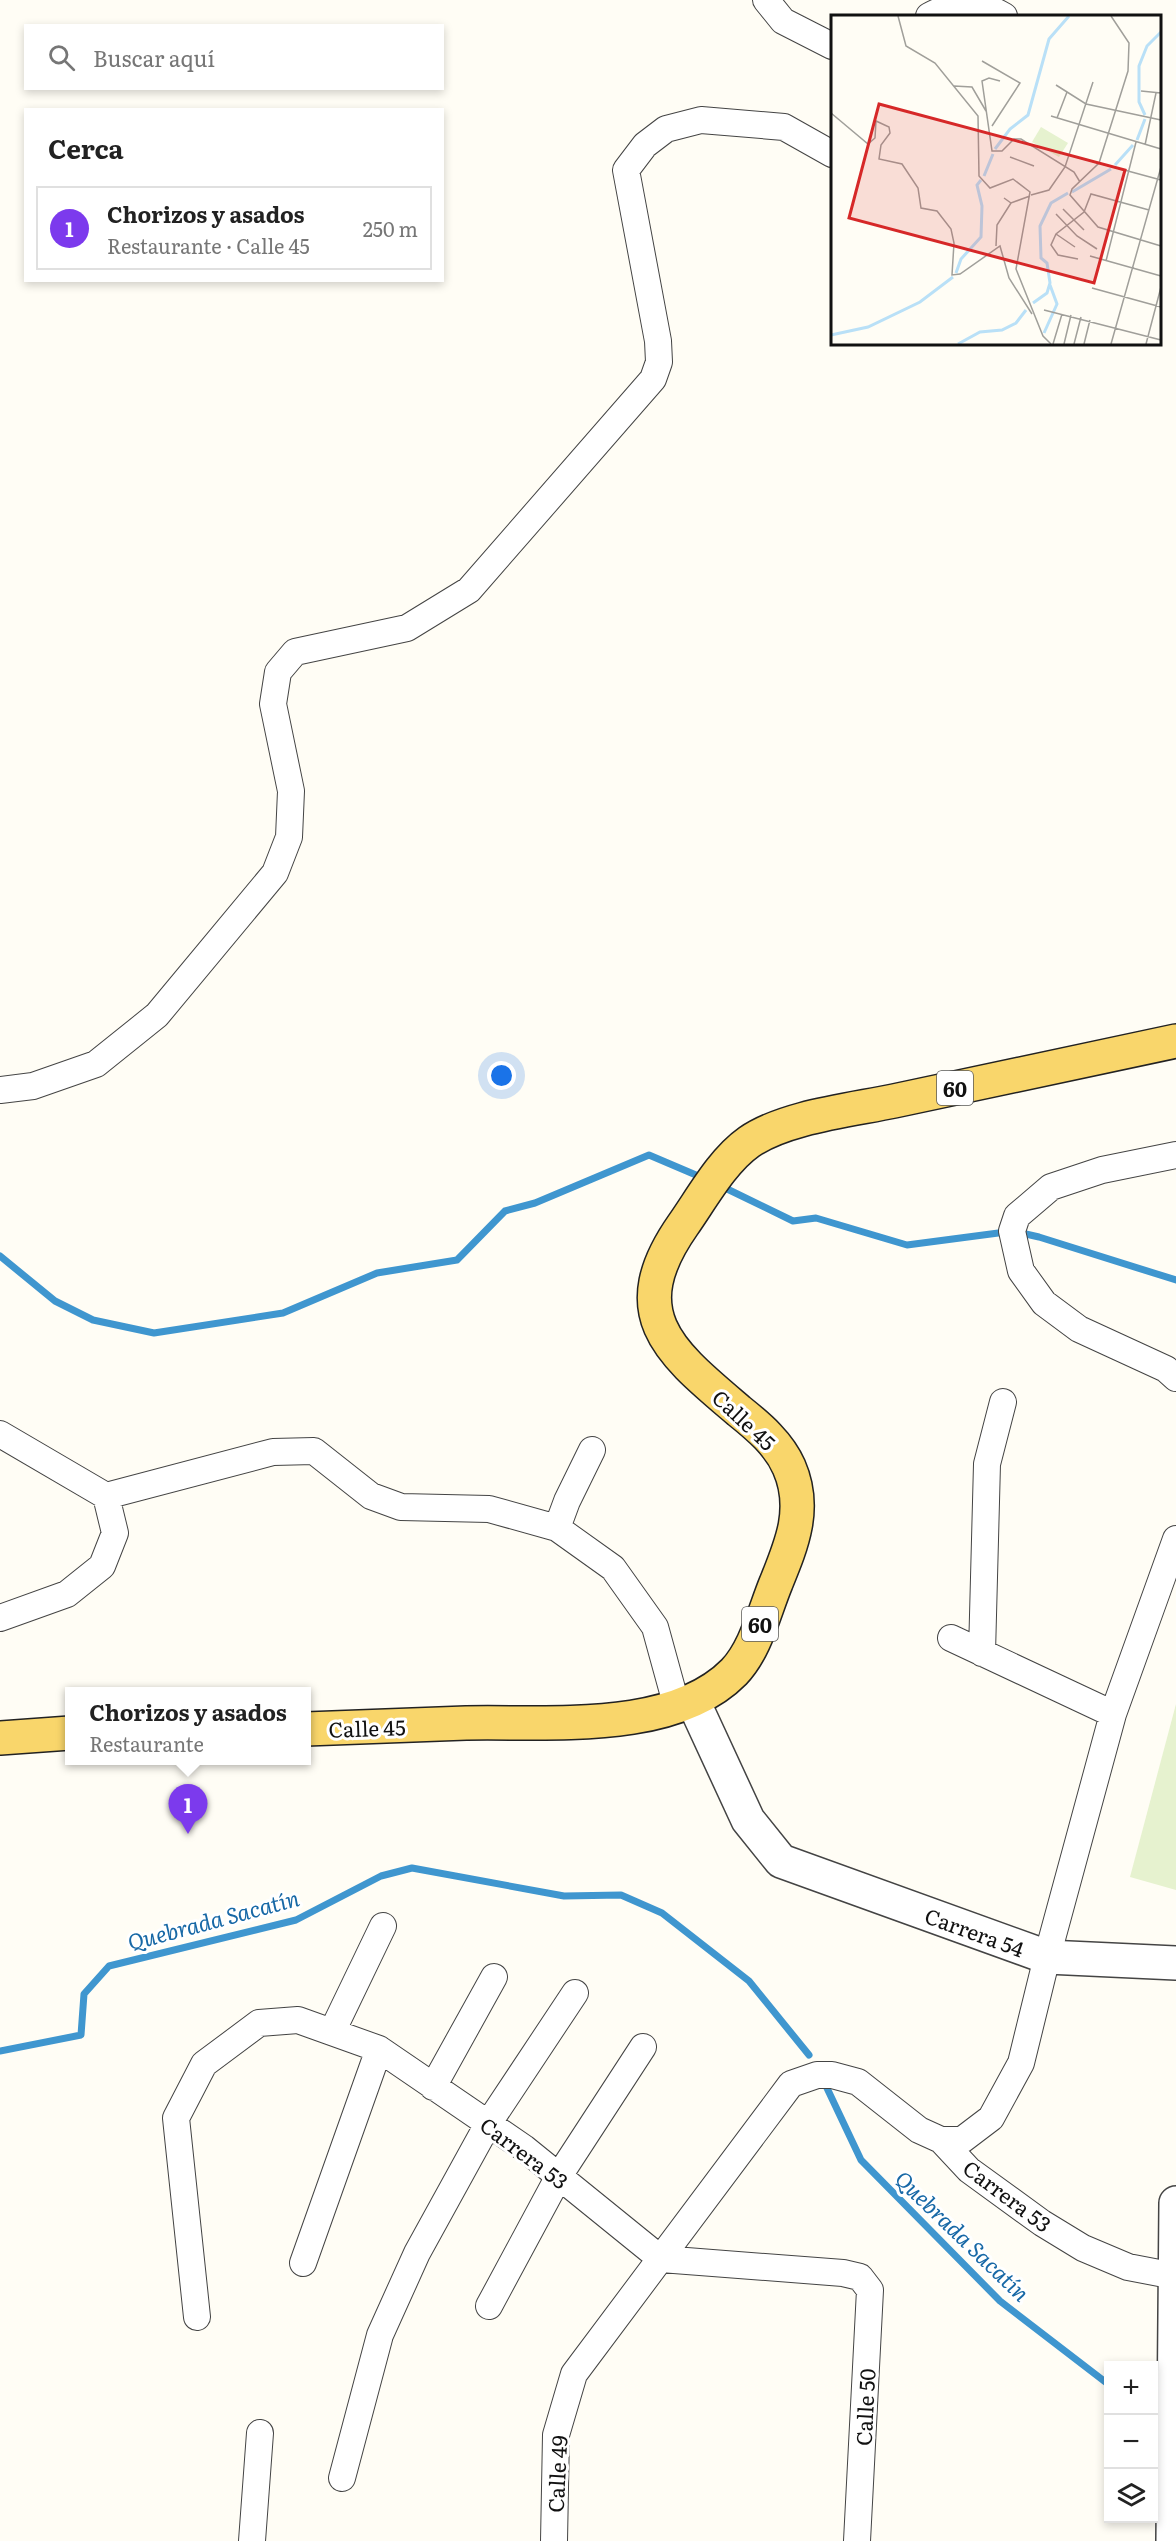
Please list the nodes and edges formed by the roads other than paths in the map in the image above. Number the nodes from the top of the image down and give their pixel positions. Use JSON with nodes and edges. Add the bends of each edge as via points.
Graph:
{"nodes":[{"id":1,"x":766,"y":0,"type":"edge"},
{"id":2,"x":931,"y":15,"type":"edge"},
{"id":3,"x":1002,"y":15,"type":"edge"},
{"id":4,"x":831,"y":45,"type":"edge"},
{"id":5,"x":831,"y":153,"type":"edge"},
{"id":6,"x":1176,"y":1041,"type":"edge"},
{"id":7,"x":0,"y":1090,"type":"edge"},
{"id":8,"x":1176,"y":1155,"type":"edge"},
{"id":9,"x":1176,"y":1377,"type":"edge"},
{"id":10,"x":1003,"y":1402,"type":"dead end"},
{"id":11,"x":0,"y":1434,"type":"edge"},
{"id":12,"x":592,"y":1450,"type":"dead end"},
{"id":13,"x":106,"y":1496,"type":"junction"},
{"id":14,"x":557,"y":1528,"type":"junction"},
{"id":15,"x":1176,"y":1539,"type":"edge"},
{"id":16,"x":0,"y":1618,"type":"edge"},
{"id":17,"x":951,"y":1638,"type":"dead end"},
{"id":18,"x":982,"y":1653,"type":"junction"},
{"id":19,"x":685,"y":1704,"type":"junction"},
{"id":20,"x":1113,"y":1714,"type":"junction"},
{"id":21,"x":311,"y":1729,"type":"edge"},
{"id":22,"x":65,"y":1733,"type":"edge"},
{"id":23,"x":0,"y":1738,"type":"edge"},
{"id":24,"x":383,"y":1926,"type":"dead end"},
{"id":25,"x":1047,"y":1957,"type":"junction"},
{"id":26,"x":1176,"y":1963,"type":"edge"},
{"id":27,"x":494,"y":1977,"type":"dead end"},
{"id":28,"x":575,"y":1993,"type":"dead end"},
{"id":29,"x":332,"y":2032,"type":"junction"},
{"id":30,"x":643,"y":2047,"type":"dead end"},
{"id":31,"x":379,"y":2049,"type":"junction"},
{"id":32,"x":433,"y":2087,"type":"junction"},
{"id":33,"x":488,"y":2124,"type":"junction"},
{"id":34,"x":941,"y":2140,"type":"junction"},
{"id":35,"x":559,"y":2176,"type":"junction"},
{"id":36,"x":1176,"y":2203,"type":"edge"},
{"id":37,"x":661,"y":2259,"type":"junction"},
{"id":38,"x":303,"y":2263,"type":"dead end"},
{"id":39,"x":1175,"y":2276,"type":"edge"},
{"id":40,"x":489,"y":2307,"type":"dead end"},
{"id":41,"x":197,"y":2318,"type":"dead end"},
{"id":42,"x":260,"y":2433,"type":"dead end"},
{"id":43,"x":342,"y":2478,"type":"dead end"},
{"id":44,"x":252,"y":2541,"type":"edge"},
{"id":45,"x":554,"y":2541,"type":"edge"},
{"id":46,"x":857,"y":2541,"type":"edge"},
{"id":47,"x":1173,"y":2541,"type":"edge"}],
"edges":[{"from":1,"to":4,"type":"street","via":[[783,21]]},
{"from":2,"to":3,"type":"street","via":[[974,2]]},
{"from":5,"to":7,"type":"street","via":[[784,127],[700,120],[666,129],[645,145],[627,170],[658,341],[659,362],[653,379],[469,590],[407,628],[295,652],[278,672],[273,704],[291,791],[289,837],[275,873],[157,1015],[96,1064],[33,1086]]},
{"from":6,"to":19,"type":"main road","name":"Calle 45","number":"60","via":[[767,1132],[739,1149],[698,1203],[660,1264],[654,1291],[657,1319],[669,1346],[693,1372],[779,1448],[797,1490],[799,1512],[793,1540],[753,1642],[737,1670],[714,1689]]},
{"from":8,"to":9,"type":"street","via":[[1102,1170],[1051,1187],[1017,1216],[1012,1231],[1021,1271],[1044,1304],[1079,1329]]},
{"from":10,"to":18,"type":"street","via":[[987,1464]]},
{"from":11,"to":13,"type":"street"},
{"from":12,"to":14,"type":"street"},
{"from":13,"to":14,"type":"street","via":[[273,1452],[314,1451],[370,1496],[401,1507],[489,1509]]},
{"from":13,"to":16,"type":"street","via":[[115,1533],[102,1566],[67,1594]]},
{"from":14,"to":19,"type":"street","via":[[613,1568],[655,1627]]},
{"from":15,"to":20,"type":"street"},
{"from":17,"to":18,"type":"street"},
{"from":18,"to":20,"type":"street"},
{"from":19,"to":21,"type":"main road","name":"Calle 45","number":"60","via":[[648,1714],[593,1721]]},
{"from":19,"to":25,"type":"street","name":"Carrera 54","via":[[748,1820],[781,1861]]},
{"from":20,"to":25,"type":"street"},
{"from":22,"to":23,"type":"main road"},
{"from":24,"to":29,"type":"street"},
{"from":25,"to":26,"type":"street","name":"Carrera 54"},
{"from":25,"to":34,"type":"street","via":[[1021,2063],[991,2118],[962,2140]]},
{"from":27,"to":32,"type":"street"},
{"from":28,"to":33,"type":"street"},
{"from":29,"to":31,"type":"street","name":"Carrera 53"},
{"from":29,"to":41,"type":"street","name":"Carrera 53","via":[[298,2020],[259,2022],[204,2064],[176,2118]]},
{"from":30,"to":35,"type":"street"},
{"from":31,"to":32,"type":"street","name":"Carrera 53"},
{"from":31,"to":38,"type":"street"},
{"from":32,"to":33,"type":"street","name":"Carrera 53"},
{"from":33,"to":35,"type":"street","name":"Carrera 53"},
{"from":33,"to":43,"type":"street","via":[[417,2253],[380,2335]]},
{"from":34,"to":37,"type":"street","name":"Carrera 53","via":[[919,2130],[858,2082],[817,2075],[791,2084]]},
{"from":34,"to":39,"type":"street","name":"Carrera 53","via":[[969,2170],[1073,2242],[1128,2267]]},
{"from":35,"to":37,"type":"street","name":"Carrera 53"},
{"from":35,"to":40,"type":"street"},
{"from":36,"to":39,"type":"street"},
{"from":37,"to":45,"type":"street","name":"Calle 49","via":[[574,2374],[556,2435]]},
{"from":37,"to":46,"type":"street","name":"Calle 50","via":[[843,2273],[860,2277],[870,2290]]},
{"from":39,"to":47,"type":"street"},
{"from":42,"to":44,"type":"street"}]}
